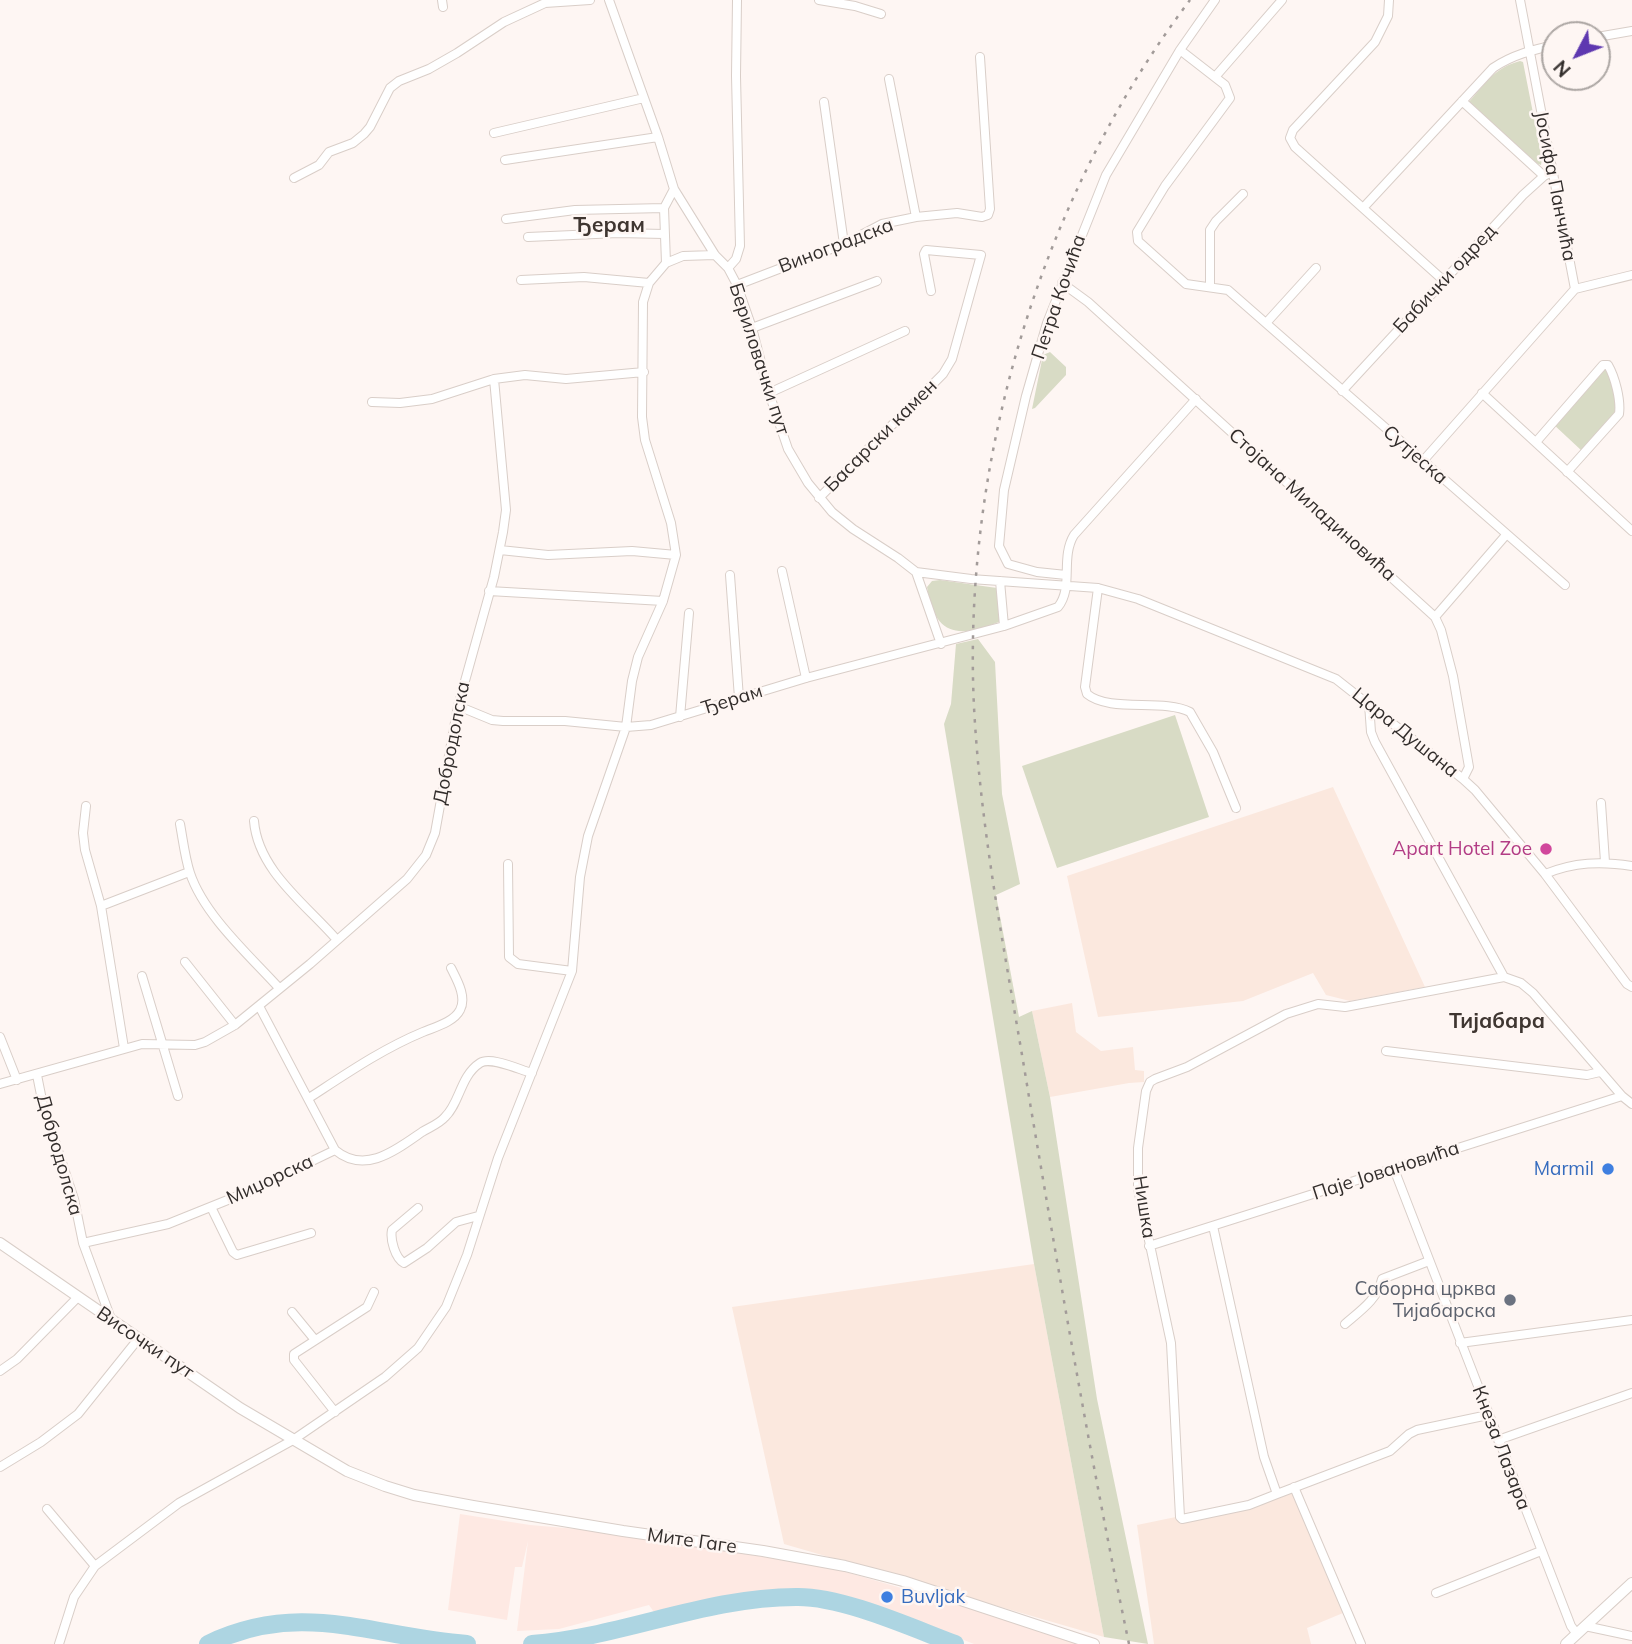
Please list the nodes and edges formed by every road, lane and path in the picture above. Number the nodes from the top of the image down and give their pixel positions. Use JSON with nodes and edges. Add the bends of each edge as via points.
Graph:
{"nodes":[{"id":1,"x":590,"y":0,"type":"edge"},
{"id":2,"x":608,"y":0,"type":"edge"},
{"id":3,"x":737,"y":0,"type":"edge"},
{"id":4,"x":819,"y":0,"type":"edge"},
{"id":5,"x":1215,"y":0,"type":"edge"},
{"id":6,"x":1282,"y":0,"type":"edge"},
{"id":7,"x":1389,"y":0,"type":"edge"},
{"id":8,"x":1520,"y":0,"type":"edge"},
{"id":9,"x":881,"y":14,"type":"dead end"},
{"id":10,"x":1632,"y":31,"type":"edge"},
{"id":11,"x":1611,"y":35,"type":"edge"},
{"id":12,"x":1541,"y":48,"type":"edge"},
{"id":13,"x":1180,"y":50,"type":"junction"},
{"id":14,"x":1530,"y":50,"type":"junction"},
{"id":15,"x":980,"y":57,"type":"dead end"},
{"id":16,"x":1216,"y":76,"type":"junction"},
{"id":17,"x":889,"y":79,"type":"dead end"},
{"id":18,"x":644,"y":98,"type":"junction"},
{"id":19,"x":1462,"y":101,"type":"junction"},
{"id":20,"x":824,"y":102,"type":"dead end"},
{"id":21,"x":494,"y":133,"type":"dead end"},
{"id":22,"x":658,"y":137,"type":"junction"},
{"id":23,"x":505,"y":160,"type":"dead end"},
{"id":24,"x":1548,"y":174,"type":"junction"},
{"id":25,"x":294,"y":178,"type":"dead end"},
{"id":26,"x":674,"y":189,"type":"junction"},
{"id":27,"x":1243,"y":194,"type":"dead end"},
{"id":28,"x":664,"y":208,"type":"junction"},
{"id":29,"x":1363,"y":208,"type":"junction"},
{"id":30,"x":916,"y":218,"type":"junction"},
{"id":31,"x":506,"y":219,"type":"dead end"},
{"id":32,"x":664,"y":234,"type":"junction"},
{"id":33,"x":528,"y":237,"type":"dead end"},
{"id":34,"x":844,"y":244,"type":"junction"},
{"id":35,"x":715,"y":255,"type":"junction"},
{"id":36,"x":666,"y":263,"type":"junction"},
{"id":37,"x":728,"y":268,"type":"junction"},
{"id":38,"x":1316,"y":268,"type":"dead end"},
{"id":39,"x":1632,"y":275,"type":"edge"},
{"id":40,"x":521,"y":280,"type":"dead end"},
{"id":41,"x":1443,"y":280,"type":"junction"},
{"id":42,"x":877,"y":281,"type":"dead end"},
{"id":43,"x":649,"y":283,"type":"junction"},
{"id":44,"x":1062,"y":283,"type":"junction"},
{"id":45,"x":737,"y":285,"type":"junction"},
{"id":46,"x":1210,"y":287,"type":"junction"},
{"id":47,"x":1575,"y":289,"type":"junction"},
{"id":48,"x":932,"y":291,"type":"dead end"},
{"id":49,"x":1267,"y":322,"type":"junction"},
{"id":50,"x":752,"y":328,"type":"junction"},
{"id":51,"x":905,"y":331,"type":"dead end"},
{"id":52,"x":644,"y":372,"type":"junction"},
{"id":53,"x":494,"y":379,"type":"junction"},
{"id":54,"x":1342,"y":391,"type":"junction"},
{"id":55,"x":769,"y":393,"type":"junction"},
{"id":56,"x":1482,"y":393,"type":"junction"},
{"id":57,"x":1196,"y":400,"type":"junction"},
{"id":58,"x":372,"y":402,"type":"dead end"},
{"id":59,"x":1536,"y":442,"type":"junction"},
{"id":60,"x":1422,"y":462,"type":"junction"},
{"id":61,"x":1567,"y":471,"type":"junction"},
{"id":62,"x":819,"y":498,"type":"junction"},
{"id":63,"x":1632,"y":531,"type":"edge"},
{"id":64,"x":1506,"y":535,"type":"junction"},
{"id":65,"x":500,"y":550,"type":"junction"},
{"id":66,"x":676,"y":555,"type":"junction"},
{"id":67,"x":782,"y":570,"type":"dead end"},
{"id":68,"x":916,"y":572,"type":"junction"},
{"id":69,"x":730,"y":575,"type":"dead end"},
{"id":70,"x":1066,"y":575,"type":"junction"},
{"id":71,"x":1000,"y":581,"type":"junction"},
{"id":72,"x":1566,"y":584,"type":"dead end"},
{"id":73,"x":1066,"y":585,"type":"junction"},
{"id":74,"x":1098,"y":588,"type":"junction"},
{"id":75,"x":489,"y":591,"type":"junction"},
{"id":76,"x":663,"y":601,"type":"junction"},
{"id":77,"x":689,"y":613,"type":"dead end"},
{"id":78,"x":1436,"y":617,"type":"junction"},
{"id":79,"x":1004,"y":626,"type":"junction"},
{"id":80,"x":941,"y":644,"type":"junction"},
{"id":81,"x":806,"y":678,"type":"junction"},
{"id":82,"x":738,"y":698,"type":"junction"},
{"id":83,"x":1369,"y":704,"type":"junction"},
{"id":84,"x":458,"y":706,"type":"junction"},
{"id":85,"x":680,"y":717,"type":"junction"},
{"id":86,"x":626,"y":727,"type":"junction"},
{"id":87,"x":1463,"y":779,"type":"junction"},
{"id":88,"x":1601,"y":803,"type":"dead end"},
{"id":89,"x":86,"y":806,"type":"dead end"},
{"id":90,"x":1236,"y":808,"type":"dead end"},
{"id":91,"x":254,"y":821,"type":"dead end"},
{"id":92,"x":180,"y":824,"type":"dead end"},
{"id":93,"x":1605,"y":862,"type":"junction"},
{"id":94,"x":508,"y":864,"type":"dead end"},
{"id":95,"x":1632,"y":866,"type":"edge"},
{"id":96,"x":189,"y":872,"type":"junction"},
{"id":97,"x":1545,"y":874,"type":"junction"},
{"id":98,"x":101,"y":906,"type":"junction"},
{"id":99,"x":337,"y":940,"type":"junction"},
{"id":100,"x":185,"y":962,"type":"dead end"},
{"id":101,"x":451,"y":968,"type":"dead end"},
{"id":102,"x":572,"y":971,"type":"junction"},
{"id":103,"x":142,"y":976,"type":"dead end"},
{"id":104,"x":1504,"y":977,"type":"junction"},
{"id":105,"x":1632,"y":987,"type":"edge"},
{"id":106,"x":279,"y":989,"type":"junction"},
{"id":107,"x":259,"y":1006,"type":"junction"},
{"id":108,"x":235,"y":1025,"type":"junction"},
{"id":109,"x":0,"y":1037,"type":"edge"},
{"id":110,"x":164,"y":1044,"type":"junction"},
{"id":111,"x":124,"y":1048,"type":"junction"},
{"id":112,"x":1385,"y":1051,"type":"dead end"},
{"id":113,"x":1600,"y":1072,"type":"junction"},
{"id":114,"x":532,"y":1073,"type":"junction"},
{"id":115,"x":37,"y":1075,"type":"junction"},
{"id":116,"x":17,"y":1080,"type":"junction"},
{"id":117,"x":0,"y":1084,"type":"edge"},
{"id":118,"x":178,"y":1096,"type":"dead end"},
{"id":119,"x":1622,"y":1096,"type":"junction"},
{"id":120,"x":309,"y":1098,"type":"junction"},
{"id":121,"x":1632,"y":1104,"type":"edge"},
{"id":122,"x":335,"y":1150,"type":"junction"},
{"id":123,"x":1394,"y":1169,"type":"junction"},
{"id":124,"x":211,"y":1207,"type":"junction"},
{"id":125,"x":418,"y":1208,"type":"dead end"},
{"id":126,"x":478,"y":1216,"type":"junction"},
{"id":127,"x":1213,"y":1226,"type":"junction"},
{"id":128,"x":311,"y":1233,"type":"dead end"},
{"id":129,"x":83,"y":1243,"type":"junction"},
{"id":130,"x":1149,"y":1246,"type":"junction"},
{"id":131,"x":2,"y":1248,"type":"edge"},
{"id":132,"x":1429,"y":1261,"type":"junction"},
{"id":133,"x":374,"y":1292,"type":"dead end"},
{"id":134,"x":78,"y":1298,"type":"junction"},
{"id":135,"x":292,"y":1312,"type":"dead end"},
{"id":136,"x":111,"y":1320,"type":"junction"},
{"id":137,"x":1632,"y":1320,"type":"edge"},
{"id":138,"x":1345,"y":1324,"type":"dead end"},
{"id":139,"x":139,"y":1338,"type":"junction"},
{"id":140,"x":315,"y":1339,"type":"junction"},
{"id":141,"x":1460,"y":1343,"type":"junction"},
{"id":142,"x":0,"y":1371,"type":"edge"},
{"id":143,"x":1632,"y":1393,"type":"edge"},
{"id":144,"x":335,"y":1412,"type":"junction"},
{"id":145,"x":1488,"y":1415,"type":"junction"},
{"id":146,"x":293,"y":1440,"type":"junction"},
{"id":147,"x":1498,"y":1440,"type":"junction"},
{"id":148,"x":0,"y":1467,"type":"edge"},
{"id":149,"x":1294,"y":1488,"type":"junction"},
{"id":150,"x":1277,"y":1494,"type":"junction"},
{"id":151,"x":47,"y":1509,"type":"dead end"},
{"id":152,"x":1541,"y":1551,"type":"junction"},
{"id":153,"x":95,"y":1566,"type":"junction"},
{"id":154,"x":1632,"y":1583,"type":"edge"},
{"id":155,"x":1436,"y":1593,"type":"dead end"},
{"id":156,"x":1581,"y":1630,"type":"junction"},
{"id":157,"x":1632,"y":1636,"type":"edge"},
{"id":158,"x":59,"y":1644,"type":"edge"},
{"id":159,"x":1094,"y":1644,"type":"edge"},
{"id":160,"x":1361,"y":1644,"type":"edge"},
{"id":161,"x":1566,"y":1644,"type":"edge"}],
"edges":[{"from":1,"to":25,"type":"street","via":[[545,3],[399,81],[390,88],[363,134]]},
{"from":2,"to":18,"type":"street","name":"Бериловачки пут"},
{"from":3,"to":37,"type":"street","via":[[740,246]]},
{"from":4,"to":9,"type":"street"},
{"from":5,"to":13,"type":"street","name":"Петра Кочића"},
{"from":6,"to":16,"type":"street"},
{"from":7,"to":29,"type":"street","via":[[1388,16],[1375,42],[1290,138]]},
{"from":8,"to":14,"type":"street","name":"Јосифа Панчића"},
{"from":10,"to":11,"type":"street"},
{"from":12,"to":14,"type":"street"},
{"from":13,"to":16,"type":"street"},
{"from":13,"to":44,"type":"street","name":"Петра Кочића","via":[[1106,175]]},
{"from":14,"to":19,"type":"street","via":[[1493,68]]},
{"from":14,"to":24,"type":"street","name":"Јосифа Панчића"},
{"from":15,"to":30,"type":"street","name":"Виноградска","via":[[990,212],[982,217],[957,213]]},
{"from":16,"to":46,"type":"street","name":"Сутјеска","via":[[1229,90],[1229,101],[1165,186],[1137,235],[1138,241],[1186,284]]},
{"from":17,"to":30,"type":"street"},
{"from":18,"to":21,"type":"street"},
{"from":18,"to":22,"type":"street","name":"Бериловачки пут"},
{"from":19,"to":24,"type":"street","name":"Јосифа Панчића"},
{"from":19,"to":29,"type":"street"},
{"from":20,"to":34,"type":"street"},
{"from":22,"to":23,"type":"street"},
{"from":22,"to":26,"type":"street","name":"Бериловачки пут"},
{"from":24,"to":41,"type":"street","name":"Бабички одред"},
{"from":24,"to":47,"type":"street","name":"Јосифа Панчића"},
{"from":26,"to":28,"type":"street"},
{"from":26,"to":35,"type":"street","name":"Бериловачки пут"},
{"from":27,"to":46,"type":"street","via":[[1210,230]]},
{"from":28,"to":31,"type":"street","via":[[575,210]]},
{"from":28,"to":32,"type":"street"},
{"from":29,"to":41,"type":"street"},
{"from":30,"to":34,"type":"street","name":"Виноградска","via":[[882,225]]},
{"from":32,"to":33,"type":"street"},
{"from":32,"to":36,"type":"street"},
{"from":34,"to":45,"type":"street","name":"Виноградска"},
{"from":35,"to":36,"type":"street","via":[[683,256]]},
{"from":35,"to":37,"type":"street","name":"Бериловачки пут"},
{"from":36,"to":43,"type":"street"},
{"from":37,"to":45,"type":"street","name":"Бериловачки пут"},
{"from":38,"to":49,"type":"street"},
{"from":39,"to":47,"type":"street"},
{"from":40,"to":43,"type":"street","via":[[584,277]]},
{"from":41,"to":54,"type":"street","name":"Бабички одред"},
{"from":42,"to":50,"type":"street"},
{"from":43,"to":52,"type":"street","via":[[641,326]]},
{"from":44,"to":57,"type":"street","name":"Стојана Миладиновића"},
{"from":44,"to":70,"type":"street","name":"Петра Кочића","via":[[1026,396],[1004,490],[999,545],[1009,564]]},
{"from":45,"to":50,"type":"street","name":"Бериловачки пут"},
{"from":46,"to":49,"type":"street","name":"Сутјеска","via":[[1228,290]]},
{"from":47,"to":56,"type":"street"},
{"from":48,"to":62,"type":"street","name":"Басарски камен","via":[[926,250],[981,255],[952,359],[943,374]]},
{"from":49,"to":54,"type":"street","name":"Сутјеска"},
{"from":50,"to":55,"type":"street","name":"Бериловачки пут"},
{"from":51,"to":55,"type":"street"},
{"from":52,"to":53,"type":"street"},
{"from":52,"to":66,"type":"street","via":[[646,440]]},
{"from":53,"to":58,"type":"street","via":[[432,399]]},
{"from":53,"to":65,"type":"street","name":"Добродолска","via":[[506,510]]},
{"from":54,"to":60,"type":"street","name":"Сутјеска"},
{"from":55,"to":62,"type":"street","name":"Бериловачки пут","via":[[788,449]]},
{"from":56,"to":59,"type":"street"},
{"from":56,"to":60,"type":"street"},
{"from":57,"to":70,"type":"street","via":[[1074,535],[1066,554]]},
{"from":57,"to":78,"type":"street","name":"Стојана Миладиновића"},
{"from":59,"to":61,"type":"street"},
{"from":59,"to":61,"type":"street","via":[[1608,365],[1619,414]]},
{"from":60,"to":64,"type":"street","name":"Сутјеска"},
{"from":61,"to":63,"type":"street"},
{"from":62,"to":68,"type":"street","name":"Бериловачки пут","via":[[853,529]]},
{"from":64,"to":72,"type":"street","name":"Сутјеска"},
{"from":64,"to":78,"type":"street"},
{"from":65,"to":66,"type":"street","via":[[548,555],[632,551]]},
{"from":65,"to":75,"type":"street","name":"Добродолска"},
{"from":66,"to":76,"type":"street"},
{"from":67,"to":81,"type":"street"},
{"from":68,"to":71,"type":"street","name":"Цара Душана"},
{"from":68,"to":80,"type":"street"},
{"from":69,"to":82,"type":"street"},
{"from":70,"to":73,"type":"street"},
{"from":71,"to":73,"type":"street","name":"Цара Душана"},
{"from":71,"to":79,"type":"street"},
{"from":73,"to":74,"type":"street","name":"Цара Душана"},
{"from":73,"to":79,"type":"street","via":[[1058,607]]},
{"from":74,"to":83,"type":"street","name":"Цара Душана","via":[[1138,599],[1313,668]]},
{"from":74,"to":90,"type":"street","via":[[1087,695],[1098,701],[1190,712]]},
{"from":75,"to":76,"type":"street"},
{"from":75,"to":84,"type":"street","name":"Добродолска"},
{"from":76,"to":86,"type":"street","via":[[636,665]]},
{"from":77,"to":85,"type":"street"},
{"from":78,"to":87,"type":"street","via":[[1469,768]]},
{"from":79,"to":80,"type":"street","name":"Ђерам"},
{"from":80,"to":81,"type":"street","name":"Ђерам"},
{"from":81,"to":82,"type":"street","name":"Ђерам"},
{"from":82,"to":85,"type":"street","name":"Ђерам"},
{"from":83,"to":87,"type":"street","name":"Цара Душана"},
{"from":83,"to":104,"type":"street","via":[[1375,742]]},
{"from":84,"to":86,"type":"street","name":"Ђерам","via":[[492,720]]},
{"from":84,"to":99,"type":"street","name":"Добродолска","via":[[435,833],[426,855],[407,879]]},
{"from":85,"to":86,"type":"street","name":"Ђерам"},
{"from":86,"to":102,"type":"street","via":[[588,836]]},
{"from":87,"to":97,"type":"street","name":"Цара Душана"},
{"from":88,"to":93,"type":"street"},
{"from":89,"to":98,"type":"street","via":[[83,832]]},
{"from":91,"to":99,"type":"street","via":[[257,840],[277,874]]},
{"from":92,"to":96,"type":"street"},
{"from":93,"to":95,"type":"street"},
{"from":93,"to":97,"type":"street","via":[[1586,862]]},
{"from":94,"to":102,"type":"street","via":[[509,957],[518,964]]},
{"from":96,"to":98,"type":"street"},
{"from":96,"to":106,"type":"street","via":[[210,911]]},
{"from":97,"to":105,"type":"street","name":"Цара Душана"},
{"from":98,"to":111,"type":"street"},
{"from":99,"to":106,"type":"street","name":"Добродолска"},
{"from":100,"to":108,"type":"street"},
{"from":101,"to":120,"type":"street","via":[[463,1002],[457,1015],[367,1060]]},
{"from":102,"to":114,"type":"street"},
{"from":103,"to":110,"type":"street"},
{"from":104,"to":113,"type":"street","via":[[1533,993]]},
{"from":104,"to":130,"type":"street","name":"Нишка","via":[[1345,1007],[1318,1004],[1286,1014],[1150,1082],[1137,1158]]},
{"from":106,"to":107,"type":"street","name":"Добродолска"},
{"from":107,"to":108,"type":"street","name":"Добродолска"},
{"from":107,"to":120,"type":"street"},
{"from":108,"to":110,"type":"street","name":"Добродолска","via":[[195,1045]]},
{"from":109,"to":116,"type":"street"},
{"from":110,"to":111,"type":"street","name":"Добродолска"},
{"from":110,"to":118,"type":"street"},
{"from":111,"to":115,"type":"street","name":"Добродолска"},
{"from":112,"to":113,"type":"street"},
{"from":113,"to":119,"type":"street"},
{"from":114,"to":122,"type":"street","name":"Миџорска","via":[[489,1060],[480,1063],[445,1118],[404,1145],[374,1160],[361,1161]]},
{"from":114,"to":126,"type":"street"},
{"from":115,"to":116,"type":"street"},
{"from":115,"to":129,"type":"street","name":"Добродолска"},
{"from":116,"to":117,"type":"street"},
{"from":119,"to":121,"type":"street"},
{"from":119,"to":123,"type":"street","name":"Паје Јовановића"},
{"from":120,"to":122,"type":"street"},
{"from":122,"to":124,"type":"street","name":"Миџорска"},
{"from":123,"to":127,"type":"street","name":"Паје Јовановића"},
{"from":123,"to":132,"type":"street","name":"Кнеза Лазара"},
{"from":124,"to":128,"type":"street","name":"Миџорска","via":[[237,1255]]},
{"from":124,"to":129,"type":"street","name":"Миџорска","via":[[168,1224]]},
{"from":125,"to":126,"type":"street","via":[[392,1230],[401,1262],[408,1262],[456,1222]]},
{"from":126,"to":144,"type":"street","via":[[459,1277],[427,1337],[399,1366]]},
{"from":127,"to":130,"type":"street","name":"Паје Јовановића"},
{"from":127,"to":150,"type":"street","via":[[1264,1457]]},
{"from":129,"to":136,"type":"street","name":"Добродолска"},
{"from":130,"to":150,"type":"street","name":"Нишка","via":[[1171,1343],[1180,1517],[1187,1520]]},
{"from":131,"to":134,"type":"main road","name":"Височки пут"},
{"from":132,"to":138,"type":"street","via":[[1382,1279],[1380,1291]]},
{"from":132,"to":141,"type":"street","name":"Кнеза Лазара"},
{"from":133,"to":140,"type":"street","via":[[368,1307]]},
{"from":134,"to":136,"type":"main road","name":"Височки пут"},
{"from":134,"to":142,"type":"street"},
{"from":135,"to":140,"type":"street"},
{"from":136,"to":139,"type":"main road","name":"Височки пут"},
{"from":137,"to":141,"type":"street"},
{"from":139,"to":146,"type":"main road","name":"Височки пут"},
{"from":139,"to":148,"type":"street","via":[[78,1414]]},
{"from":140,"to":144,"type":"street","via":[[293,1358]]},
{"from":141,"to":145,"type":"street","name":"Кнеза Лазара"},
{"from":143,"to":147,"type":"street"},
{"from":144,"to":146,"type":"street"},
{"from":145,"to":147,"type":"street","name":"Кнеза Лазара"},
{"from":145,"to":149,"type":"street","via":[[1417,1430],[1390,1451]]},
{"from":146,"to":153,"type":"street","via":[[179,1503]]},
{"from":146,"to":159,"type":"main road","name":"Мите Гаге","via":[[347,1471],[414,1495],[845,1566]]},
{"from":147,"to":152,"type":"street","name":"Кнеза Лазара"},
{"from":149,"to":150,"type":"street"},
{"from":149,"to":160,"type":"street"},
{"from":151,"to":153,"type":"street"},
{"from":152,"to":155,"type":"street"},
{"from":152,"to":156,"type":"street","name":"Кнеза Лазара","via":[[1571,1626]]},
{"from":153,"to":158,"type":"street","via":[[74,1597]]},
{"from":154,"to":156,"type":"main road"},
{"from":156,"to":157,"type":"street"},
{"from":156,"to":161,"type":"main road"}]}
